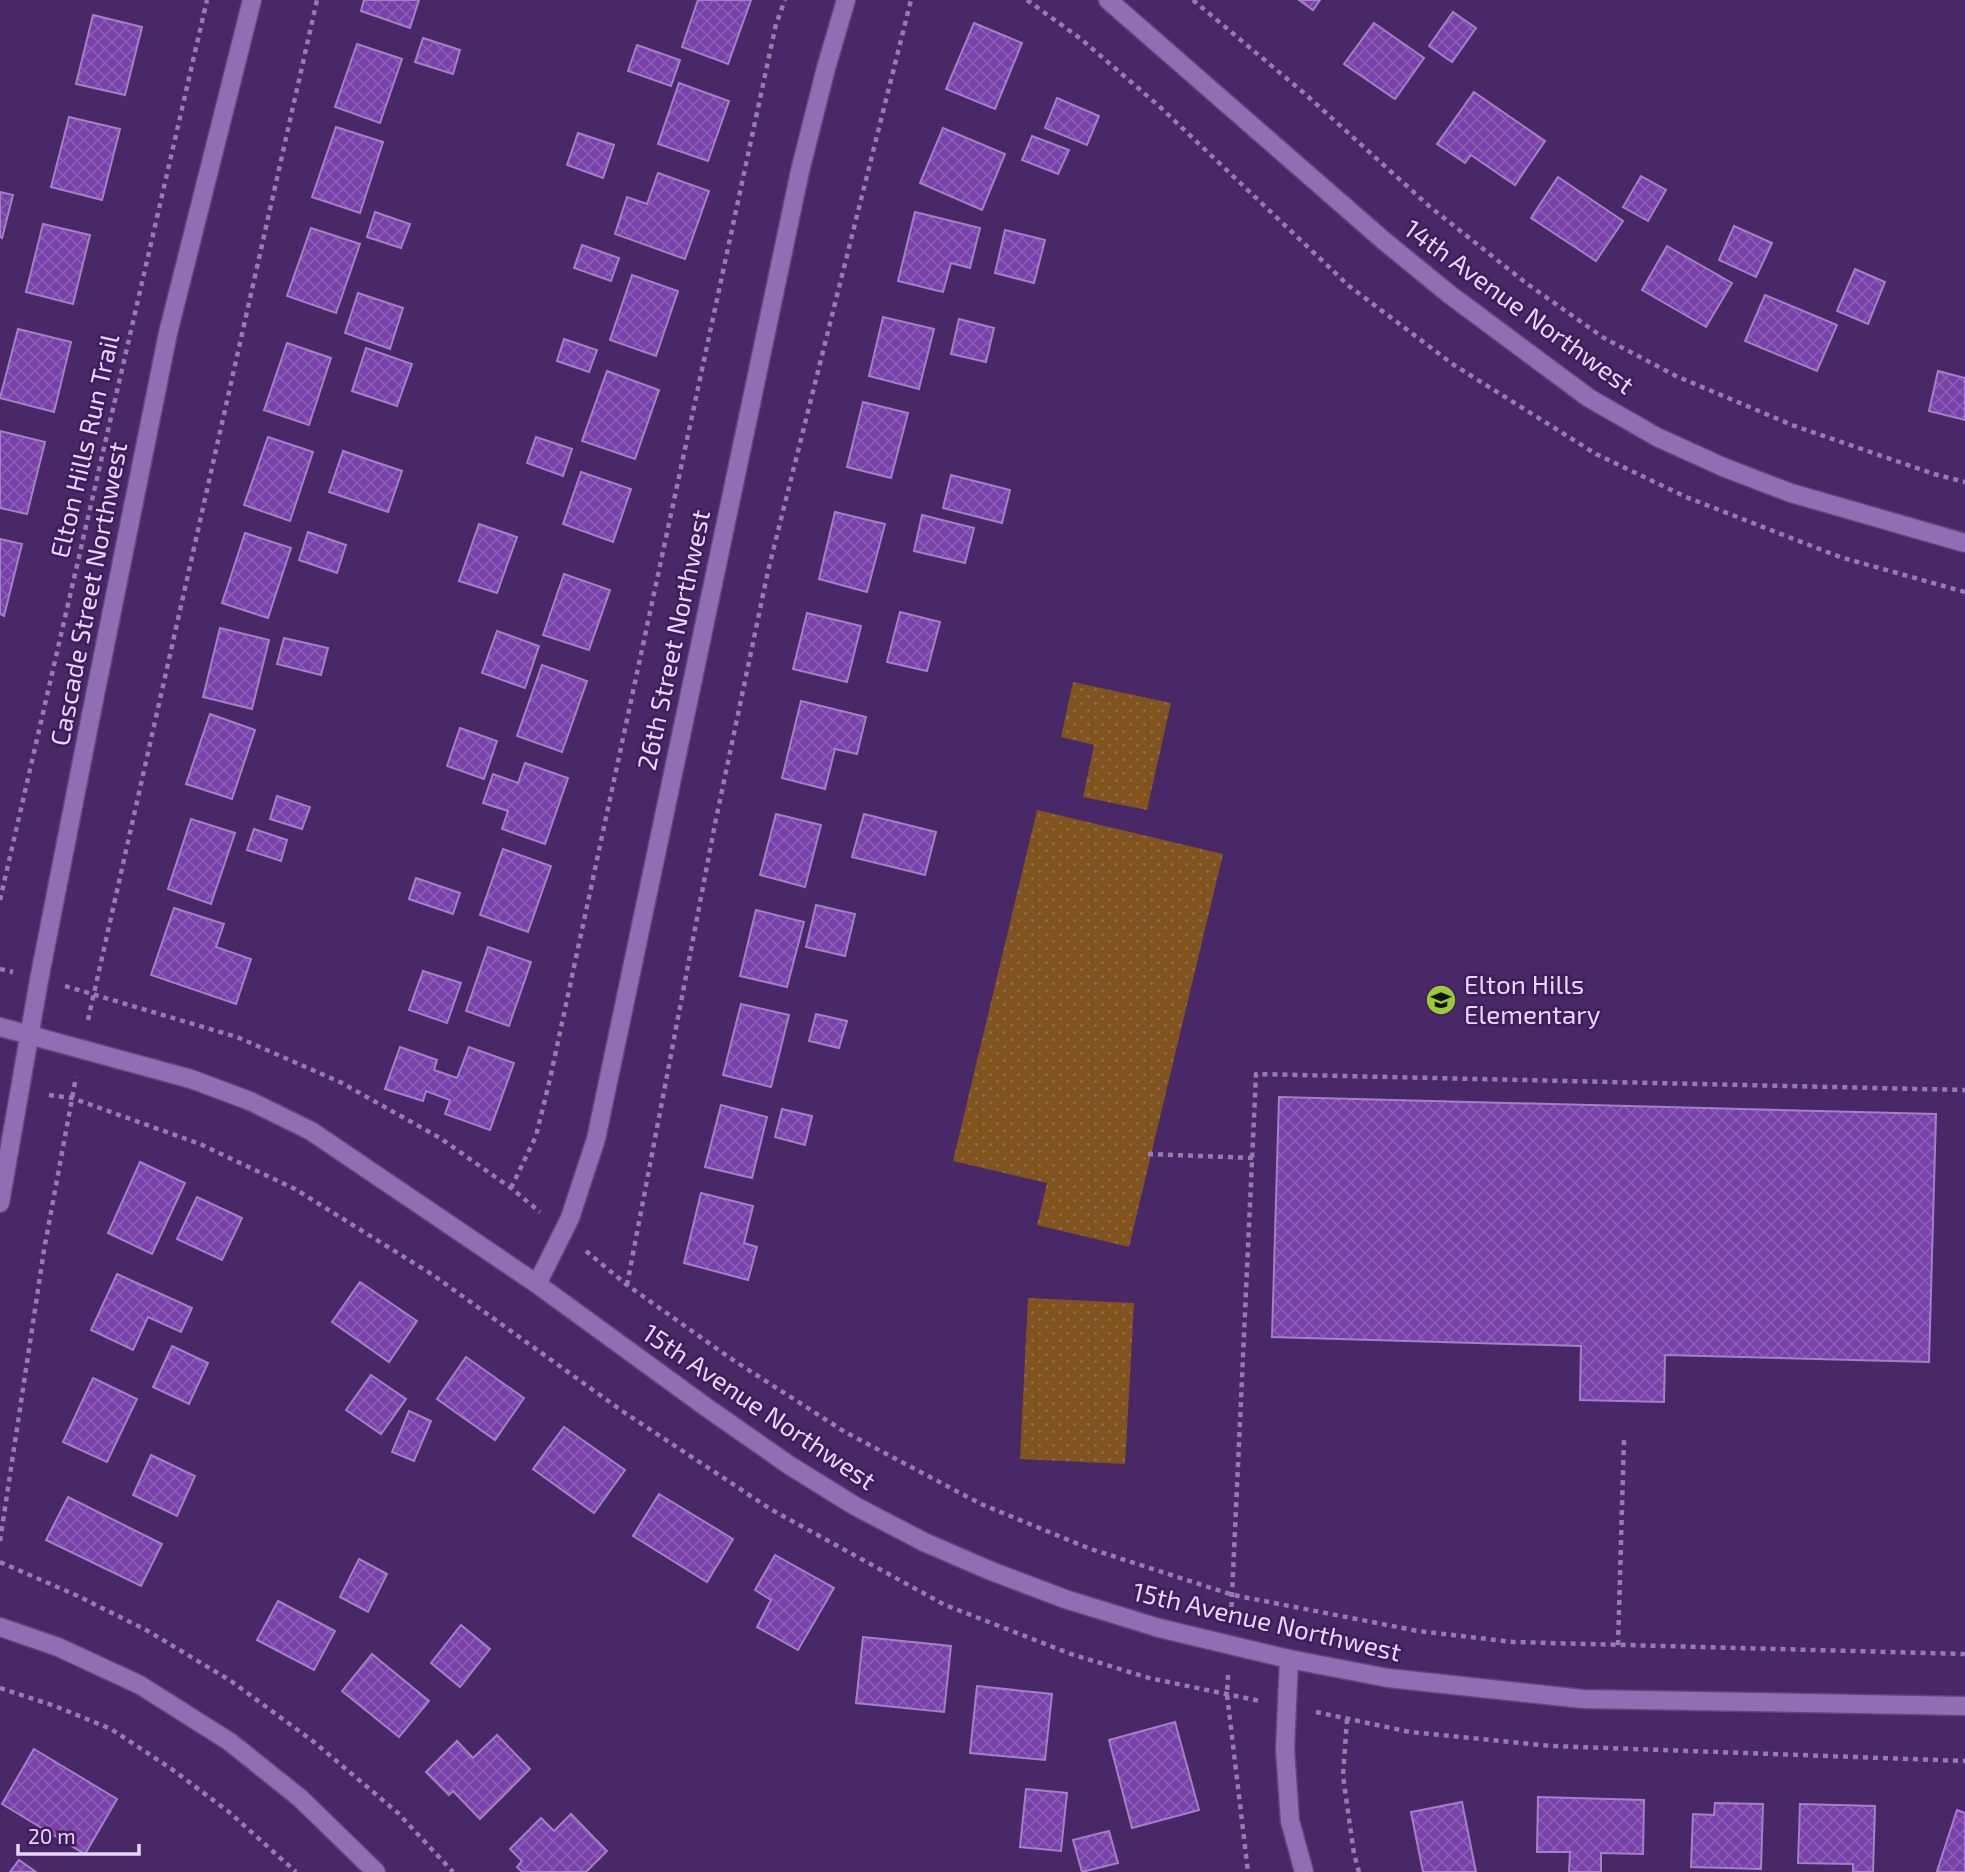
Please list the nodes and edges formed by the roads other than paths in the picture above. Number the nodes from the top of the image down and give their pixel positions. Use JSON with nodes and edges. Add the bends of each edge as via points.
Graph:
{"nodes":[{"id":1,"x":252,"y":0,"type":"edge"},
{"id":2,"x":846,"y":0,"type":"edge"},
{"id":3,"x":1108,"y":0,"type":"edge"},
{"id":4,"x":1965,"y":543,"type":"edge"},
{"id":5,"x":0,"y":1027,"type":"edge"},
{"id":6,"x":29,"y":1034,"type":"junction"},
{"id":7,"x":0,"y":1203,"type":"edge"},
{"id":8,"x":537,"y":1284,"type":"junction"},
{"id":9,"x":0,"y":1627,"type":"edge"},
{"id":10,"x":1289,"y":1659,"type":"junction"},
{"id":11,"x":1965,"y":1706,"type":"edge"},
{"id":12,"x":376,"y":1872,"type":"edge"},
{"id":13,"x":1304,"y":1872,"type":"edge"}],
"edges":[{"from":1,"to":6,"type":"street","name":"Cascade Street Northwest","via":[[169,333]]},
{"from":2,"to":8,"type":"street","name":"26th Street Northwest","via":[[800,172],[596,1139],[570,1217]]},
{"from":3,"to":4,"type":"street","name":"14th Avenue Northwest","via":[[1383,240],[1589,398],[1657,437],[1791,494]]},
{"from":5,"to":6,"type":"street","name":"15th Avenue Northwest"},
{"from":6,"to":7,"type":"street","name":"Cascade Street Northwest"},
{"from":6,"to":8,"type":"street","name":"15th Avenue Northwest","via":[[191,1079],[311,1131]]},
{"from":8,"to":10,"type":"street","name":"15th Avenue Northwest","via":[[789,1465],[924,1542],[1065,1599],[1159,1628]]},
{"from":9,"to":12,"type":"street","via":[[58,1647],[140,1685],[230,1742],[300,1798]]},
{"from":10,"to":11,"type":"street","name":"15th Avenue Northwest","via":[[1388,1678],[1583,1699]]},
{"from":10,"to":13,"type":"street","via":[[1285,1761],[1290,1821]]}]}
